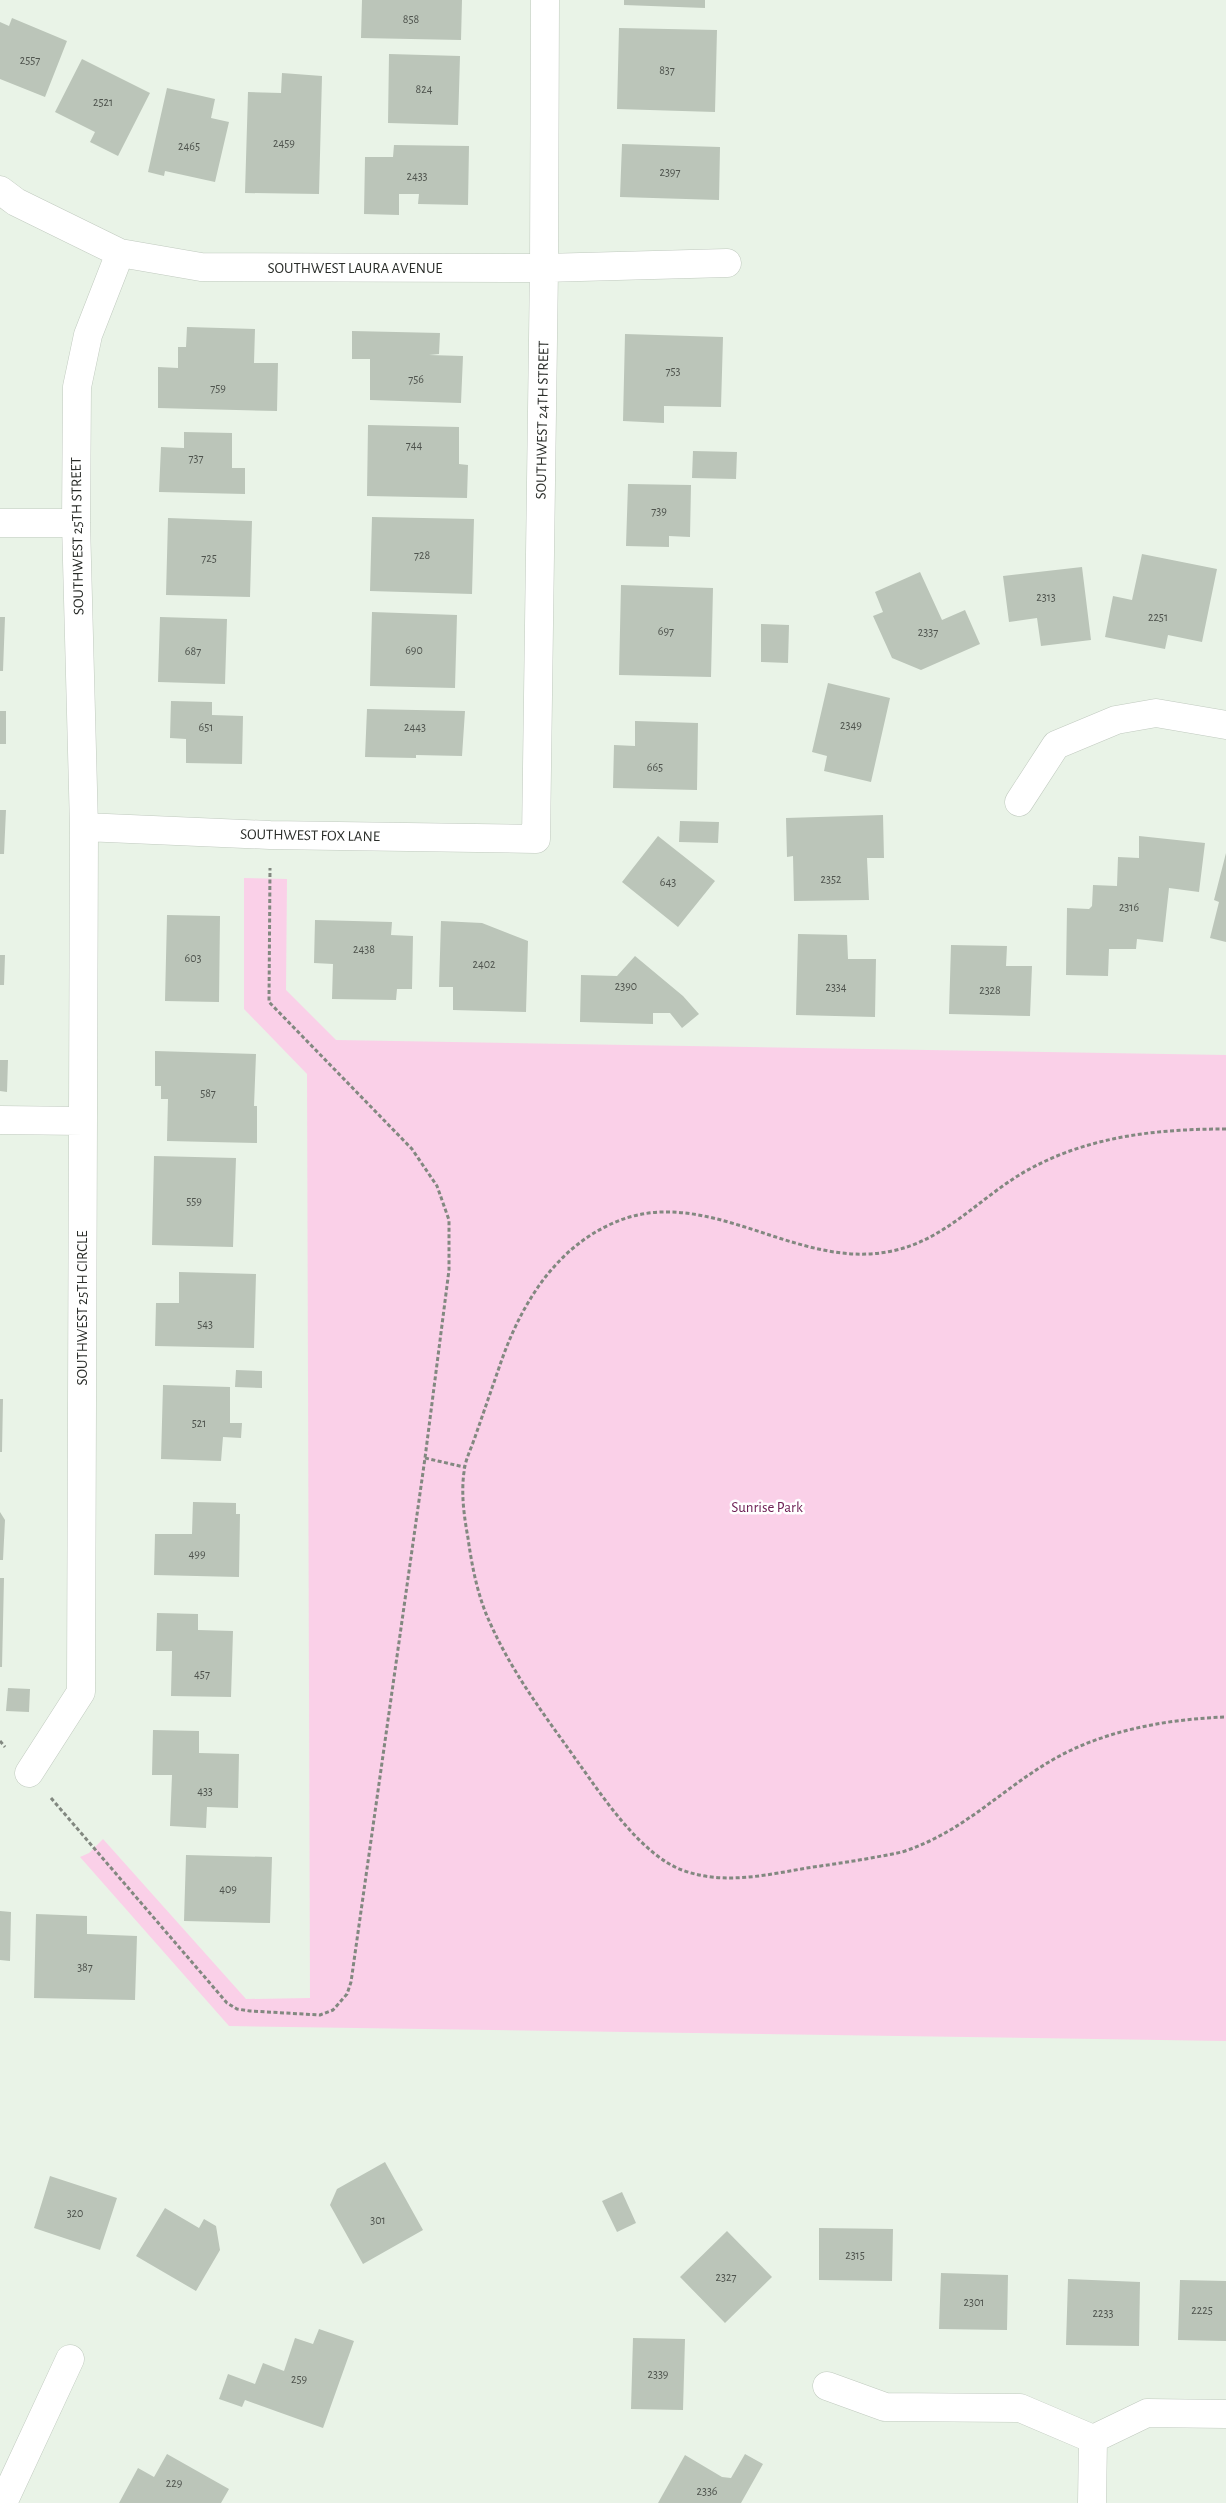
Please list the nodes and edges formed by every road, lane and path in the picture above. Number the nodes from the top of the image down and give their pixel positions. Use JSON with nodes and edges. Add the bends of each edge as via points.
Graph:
{"nodes":[{"id":1,"x":545,"y":0,"type":"edge"},
{"id":2,"x":0,"y":190,"type":"edge"},
{"id":3,"x":120,"y":253,"type":"junction"},
{"id":4,"x":727,"y":263,"type":"dead end"},
{"id":5,"x":544,"y":268,"type":"junction"},
{"id":6,"x":0,"y":523,"type":"edge"},
{"id":7,"x":76,"y":523,"type":"junction"},
{"id":8,"x":1226,"y":725,"type":"edge"},
{"id":9,"x":1020,"y":802,"type":"dead end"},
{"id":10,"x":84,"y":827,"type":"junction"},
{"id":11,"x":270,"y":835,"type":"junction"},
{"id":12,"x":536,"y":839,"type":"joint"},
{"id":13,"x":0,"y":1120,"type":"edge"},
{"id":14,"x":83,"y":1121,"type":"junction"},
{"id":15,"x":1226,"y":1129,"type":"edge"},
{"id":16,"x":425,"y":1458,"type":"junction"},
{"id":17,"x":464,"y":1467,"type":"junction"},
{"id":18,"x":1226,"y":1717,"type":"edge"},
{"id":19,"x":29,"y":1773,"type":"joint"},
{"id":20,"x":70,"y":2359,"type":"dead end"},
{"id":21,"x":827,"y":2386,"type":"dead end"},
{"id":22,"x":1226,"y":2414,"type":"edge"},
{"id":23,"x":1093,"y":2439,"type":"junction"},
{"id":24,"x":3,"y":2503,"type":"edge"},
{"id":25,"x":1092,"y":2503,"type":"edge"}],
"edges":[{"from":1,"to":5,"type":"street","name":"SOUTHWEST 24TH STREET"},
{"from":2,"to":3,"type":"street","name":"SOUTHWEST LAURA AVENUE","via":[[16,202]]},
{"from":3,"to":5,"type":"street","name":"SOUTHWEST LAURA AVENUE","via":[[200,267]]},
{"from":3,"to":7,"type":"street","name":"SOUTHWEST 25TH STREET","via":[[88,335],[77,387]]},
{"from":4,"to":5,"type":"street","name":"SOUTHWEST LAURA AVENUE"},
{"from":5,"to":12,"type":"street","name":"SOUTHWEST 24TH STREET"},
{"from":6,"to":7,"type":"street"},
{"from":7,"to":10,"type":"street","name":"SOUTHWEST 25TH STREET"},
{"from":8,"to":9,"type":"street","via":[[1156,713],[1116,720],[1056,745]]},
{"from":10,"to":11,"type":"street","name":"SOUTHWEST FOX LANE"},
{"from":10,"to":14,"type":"street","name":"SOUTHWEST 25TH CIRCLE"},
{"from":11,"to":12,"type":"street","name":"SOUTHWEST FOX LANE"},
{"from":11,"to":16,"type":"path","via":[[269,1002],[412,1149],[437,1186],[449,1220],[449,1270]]},
{"from":13,"to":14,"type":"street"},
{"from":14,"to":19,"type":"street","name":"SOUTHWEST 25TH CIRCLE","via":[[81,1692]]},
{"from":15,"to":17,"type":"path","via":[[1147,1133],[1080,1147],[1025,1172],[940,1233],[891,1252],[849,1254],[818,1250],[703,1214],[639,1213],[614,1222],[569,1249],[532,1297],[507,1345]]},
{"from":16,"to":17,"type":"path"},
{"from":16,"to":19,"type":"path","via":[[351,1982],[347,1994],[333,2010],[320,2015],[250,2011],[237,2009],[227,2002]]},
{"from":17,"to":18,"type":"path","via":[[463,1498],[478,1589],[490,1624],[518,1676],[585,1772],[629,1828],[655,1854],[684,1871],[721,1878],[751,1878],[902,1852],[959,1827],[1055,1759],[1106,1735]]},
{"from":20,"to":24,"type":"street"},
{"from":21,"to":23,"type":"street","via":[[885,2407],[1020,2408]]},
{"from":22,"to":23,"type":"street","via":[[1147,2413]]},
{"from":23,"to":25,"type":"street"}]}
